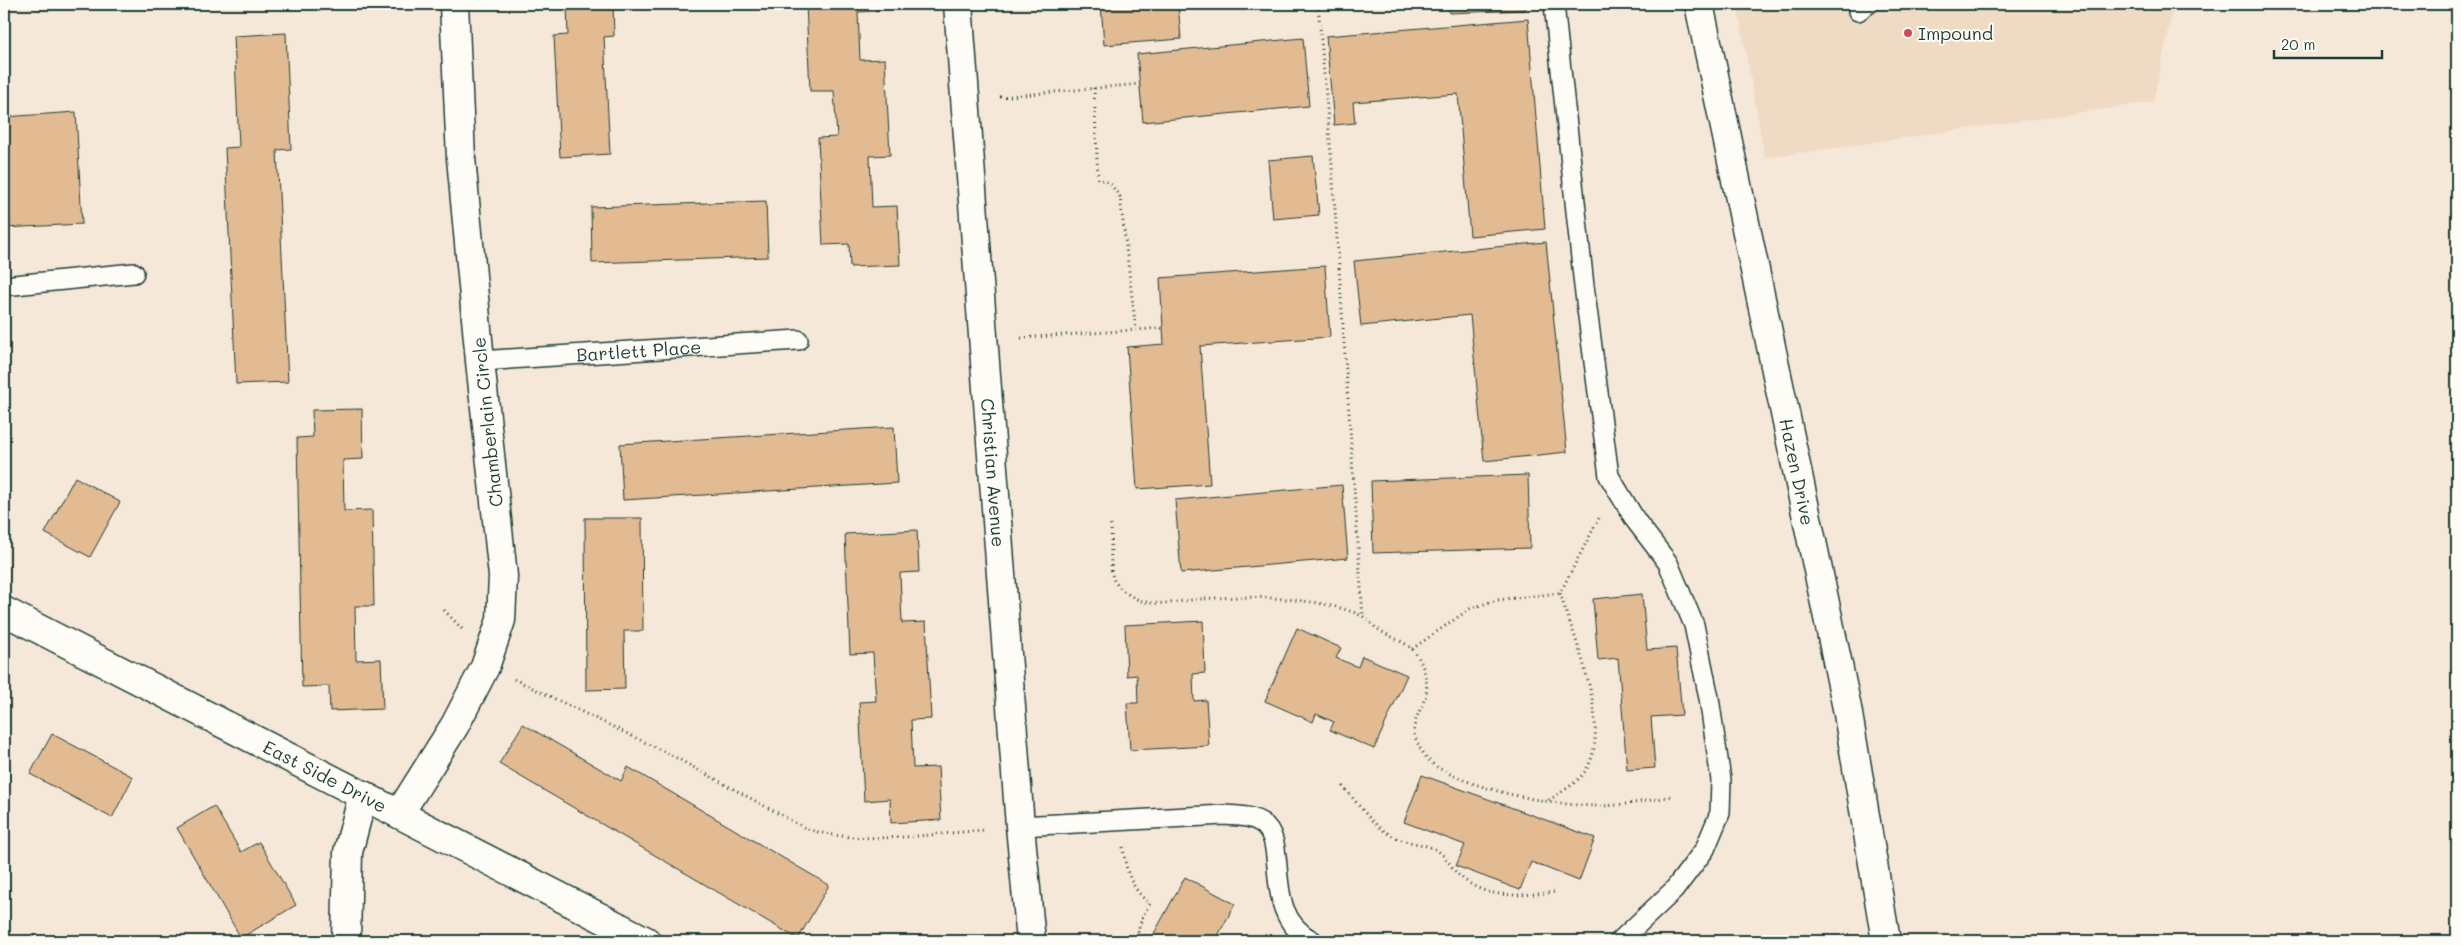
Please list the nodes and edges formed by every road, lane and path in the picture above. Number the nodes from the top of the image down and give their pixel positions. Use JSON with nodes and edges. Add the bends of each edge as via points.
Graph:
{"nodes":[{"id":1,"x":454,"y":4,"type":"edge"},
{"id":2,"x":958,"y":4,"type":"edge"},
{"id":3,"x":1318,"y":4,"type":"edge"},
{"id":4,"x":1554,"y":4,"type":"edge"},
{"id":5,"x":1699,"y":4,"type":"edge"},
{"id":6,"x":1140,"y":84,"type":"dead end"},
{"id":7,"x":1094,"y":88,"type":"junction"},
{"id":8,"x":1000,"y":97,"type":"dead end"},
{"id":9,"x":134,"y":273,"type":"dead end"},
{"id":10,"x":4,"y":286,"type":"edge"},
{"id":11,"x":1163,"y":328,"type":"dead end"},
{"id":12,"x":1136,"y":330,"type":"junction"},
{"id":13,"x":1021,"y":338,"type":"dead end"},
{"id":14,"x":798,"y":340,"type":"dead end"},
{"id":15,"x":480,"y":361,"type":"junction"},
{"id":16,"x":1616,"y":487,"type":"junction"},
{"id":17,"x":1111,"y":525,"type":"dead end"},
{"id":18,"x":1560,"y":593,"type":"junction"},
{"id":19,"x":4,"y":611,"type":"edge"},
{"id":20,"x":1363,"y":617,"type":"junction"},
{"id":21,"x":1412,"y":649,"type":"junction"},
{"id":22,"x":524,"y":686,"type":"dead end"},
{"id":23,"x":1343,"y":786,"type":"dead end"},
{"id":24,"x":363,"y":795,"type":"junction"},
{"id":25,"x":1672,"y":796,"type":"dead end"},
{"id":26,"x":1548,"y":801,"type":"junction"},
{"id":27,"x":399,"y":814,"type":"junction"},
{"id":28,"x":1020,"y":826,"type":"junction"},
{"id":29,"x":986,"y":830,"type":"dead end"},
{"id":30,"x":1126,"y":871,"type":"dead end"},
{"id":31,"x":1556,"y":892,"type":"dead end"},
{"id":32,"x":346,"y":941,"type":"edge"},
{"id":33,"x":646,"y":941,"type":"edge"},
{"id":34,"x":1031,"y":941,"type":"edge"},
{"id":35,"x":1138,"y":941,"type":"edge"},
{"id":36,"x":1313,"y":941,"type":"edge"},
{"id":37,"x":1620,"y":941,"type":"edge"},
{"id":38,"x":1886,"y":941,"type":"edge"}],
"edges":[{"from":1,"to":15,"type":"street","name":"Chamberlain Circle","via":[[461,158]]},
{"from":2,"to":28,"type":"street","name":"Christian Avenue"},
{"from":3,"to":20,"type":"path"},
{"from":4,"to":16,"type":"lane","via":[[1584,286],[1609,476]]},
{"from":5,"to":38,"type":"street","name":"Hazen Drive","via":[[1847,708]]},
{"from":6,"to":7,"type":"path"},
{"from":7,"to":8,"type":"path"},
{"from":7,"to":12,"type":"path","via":[[1098,179],[1110,183],[1120,196]]},
{"from":9,"to":10,"type":"lane"},
{"from":11,"to":12,"type":"path"},
{"from":12,"to":13,"type":"path"},
{"from":14,"to":15,"type":"lane","name":"Bartlett Place"},
{"from":15,"to":27,"type":"street","name":"Chamberlain Circle","via":[[503,576],[501,620],[485,667],[454,725]]},
{"from":16,"to":18,"type":"path"},
{"from":16,"to":37,"type":"lane","via":[[1636,521],[1668,563],[1694,625],[1721,780],[1720,813],[1705,849],[1674,890]]},
{"from":17,"to":20,"type":"path","via":[[1113,579],[1125,592],[1141,601],[1160,604],[1242,597],[1276,599],[1327,605]]},
{"from":18,"to":21,"type":"path","via":[[1505,599],[1471,608]]},
{"from":18,"to":26,"type":"path","via":[[1592,695],[1596,724],[1593,753],[1583,774]]},
{"from":19,"to":24,"type":"street","name":"East Side Drive"},
{"from":20,"to":21,"type":"path"},
{"from":21,"to":26,"type":"path","via":[[1426,677],[1426,696],[1414,725],[1414,736],[1422,752],[1436,766],[1451,774],[1497,791]]},
{"from":22,"to":29,"type":"path","via":[[671,755],[813,831],[852,839]]},
{"from":23,"to":31,"type":"path","via":[[1383,831],[1400,840],[1437,850],[1467,883],[1486,892],[1506,895]]},
{"from":24,"to":27,"type":"street","name":"East Side Drive"},
{"from":24,"to":32,"type":"street","via":[[348,852]]},
{"from":25,"to":26,"type":"path","via":[[1597,806]]},
{"from":27,"to":33,"type":"street","name":"East Side Drive"},
{"from":28,"to":34,"type":"street","name":"Christian Avenue"},
{"from":28,"to":36,"type":"lane","via":[[1249,817],[1272,833],[1281,903],[1290,921]]},
{"from":30,"to":35,"type":"path","via":[[1139,894],[1150,904],[1142,916]]}]}
